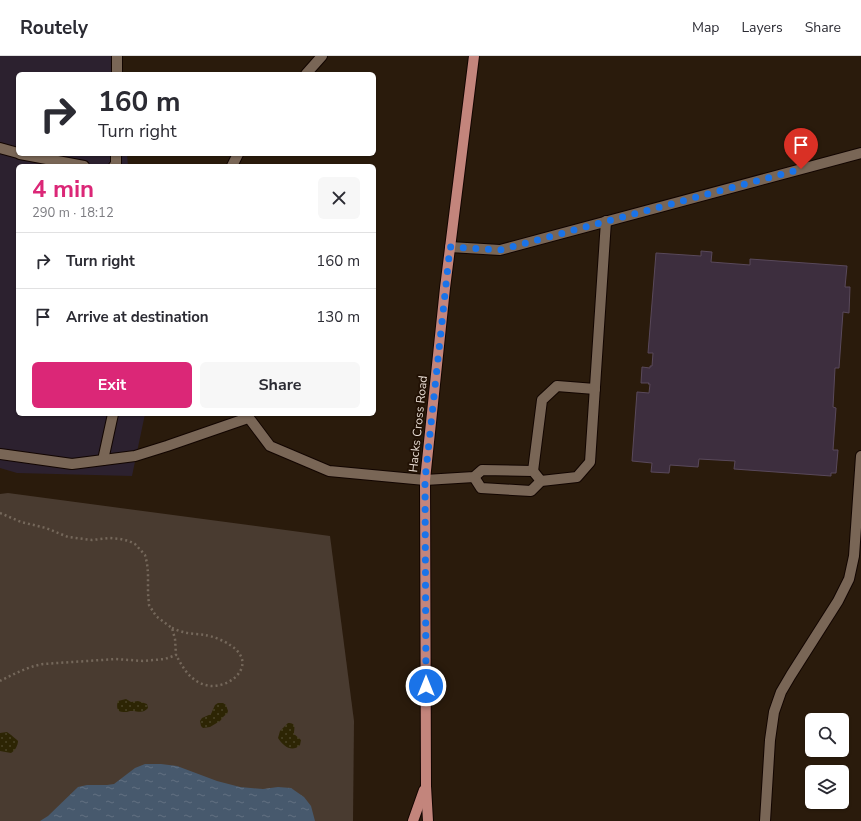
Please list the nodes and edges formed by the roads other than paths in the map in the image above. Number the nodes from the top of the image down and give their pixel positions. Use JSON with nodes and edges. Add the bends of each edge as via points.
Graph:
{"nodes":[{"id":1,"x":117,"y":56,"type":"edge"},
{"id":2,"x":322,"y":56,"type":"edge"},
{"id":3,"x":474,"y":56,"type":"edge"},
{"id":4,"x":117,"y":72,"type":"edge"},
{"id":5,"x":308,"y":72,"type":"edge"},
{"id":6,"x":0,"y":148,"type":"edge"},
{"id":7,"x":16,"y":153,"type":"edge"},
{"id":8,"x":861,"y":153,"type":"edge"},
{"id":9,"x":30,"y":156,"type":"edge"},
{"id":10,"x":73,"y":164,"type":"edge"},
{"id":11,"x":606,"y":221,"type":"junction"},
{"id":12,"x":450,"y":247,"type":"junction"},
{"id":13,"x":595,"y":390,"type":"junction"},
{"id":14,"x":113,"y":416,"type":"edge"},
{"id":15,"x":247,"y":416,"type":"edge"},
{"id":16,"x":0,"y":454,"type":"edge"},
{"id":17,"x":861,"y":456,"type":"edge"},
{"id":18,"x":103,"y":460,"type":"junction"},
{"id":19,"x":533,"y":471,"type":"junction"},
{"id":20,"x":474,"y":477,"type":"junction"},
{"id":21,"x":860,"y":479,"type":"edge"},
{"id":22,"x":425,"y":480,"type":"junction"},
{"id":23,"x":541,"y":482,"type":"junction"},
{"id":24,"x":426,"y":786,"type":"junction"},
{"id":25,"x":413,"y":821,"type":"edge"},
{"id":26,"x":428,"y":821,"type":"edge"},
{"id":27,"x":766,"y":821,"type":"edge"}],
"edges":[{"from":1,"to":4,"type":"street"},
{"from":2,"to":5,"type":"street"},
{"from":3,"to":12,"type":"main road","name":"Hacks Cross Road"},
{"from":6,"to":7,"type":"street"},
{"from":8,"to":11,"type":"street"},
{"from":9,"to":10,"type":"street"},
{"from":11,"to":12,"type":"street","via":[[500,250]]},
{"from":11,"to":13,"type":"street"},
{"from":12,"to":22,"type":"main road","name":"Hacks Cross Road"},
{"from":13,"to":19,"type":"street","via":[[557,386],[542,400]]},
{"from":13,"to":23,"type":"street","via":[[590,462],[577,477]]},
{"from":14,"to":18,"type":"street"},
{"from":15,"to":18,"type":"street","via":[[135,456]]},
{"from":15,"to":22,"type":"street","via":[[270,446],[329,471]]},
{"from":16,"to":18,"type":"street","via":[[72,464]]},
{"from":17,"to":21,"type":"street"},
{"from":19,"to":20,"type":"street","via":[[482,470]]},
{"from":19,"to":23,"type":"street"},
{"from":20,"to":22,"type":"street"},
{"from":20,"to":23,"type":"street","via":[[481,488],[531,491]]},
{"from":21,"to":27,"type":"street","via":[[854,556],[849,578],[838,601],[790,675],[774,712]]},
{"from":22,"to":24,"type":"main road","name":"Hacks Cross Road"},
{"from":24,"to":25,"type":"main road"},
{"from":24,"to":26,"type":"main road","name":"Hacks Cross Road"}]}
